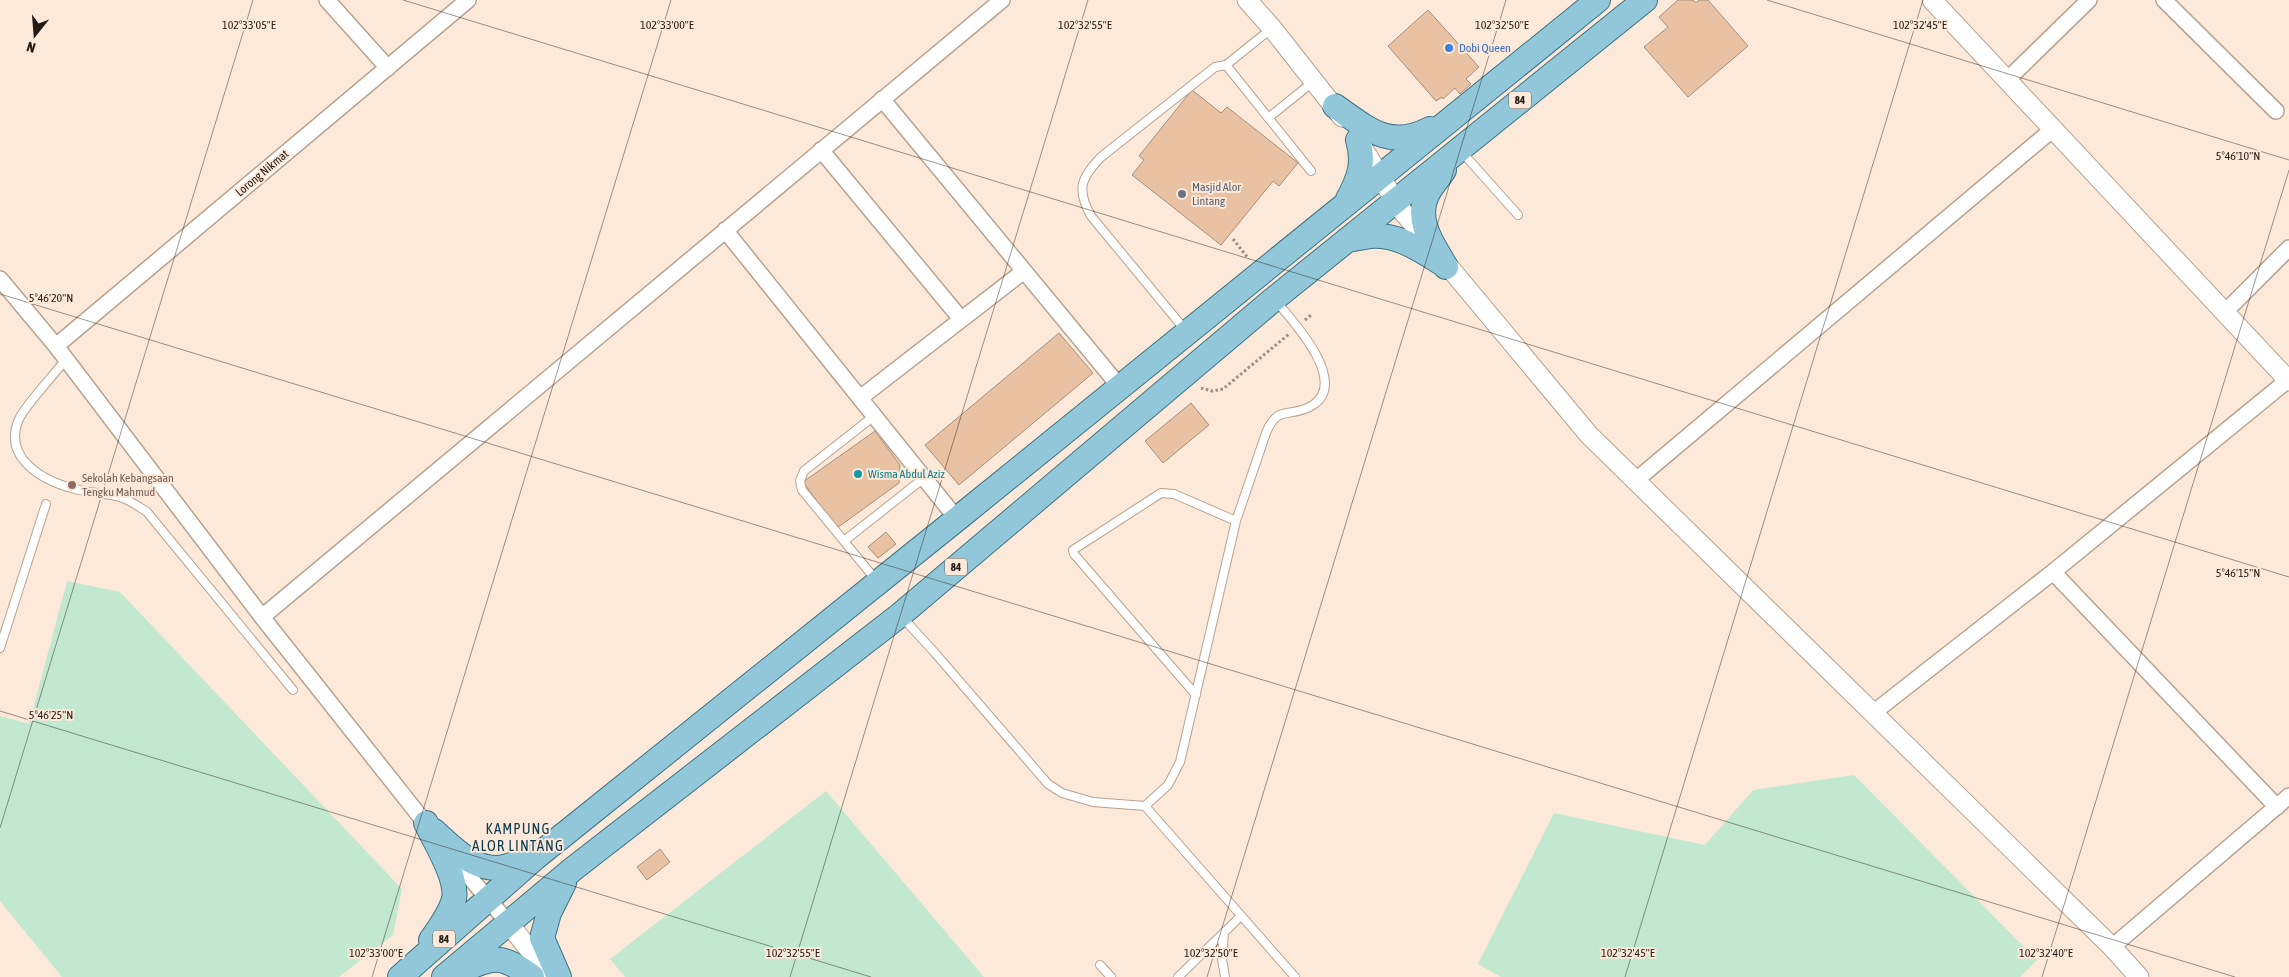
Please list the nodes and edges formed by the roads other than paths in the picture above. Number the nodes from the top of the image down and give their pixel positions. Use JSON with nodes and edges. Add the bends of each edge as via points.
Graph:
{"nodes":[{"id":1,"x":327,"y":0,"type":"edge"},
{"id":2,"x":468,"y":0,"type":"edge"},
{"id":3,"x":1002,"y":0,"type":"edge"},
{"id":4,"x":1247,"y":0,"type":"edge"},
{"id":5,"x":1598,"y":0,"type":"edge"},
{"id":6,"x":1645,"y":0,"type":"edge"},
{"id":7,"x":1932,"y":0,"type":"edge"},
{"id":8,"x":2089,"y":0,"type":"edge"},
{"id":9,"x":2164,"y":0,"type":"edge"},
{"id":10,"x":1272,"y":28,"type":"junction"},
{"id":11,"x":1226,"y":65,"type":"junction"},
{"id":12,"x":388,"y":68,"type":"junction"},
{"id":13,"x":1314,"y":80,"type":"junction"},
{"id":14,"x":2007,"y":80,"type":"junction"},
{"id":15,"x":882,"y":99,"type":"junction"},
{"id":16,"x":1335,"y":106,"type":"junction"},
{"id":17,"x":2276,"y":111,"type":"dead end"},
{"id":18,"x":1268,"y":118,"type":"junction"},
{"id":19,"x":1448,"y":120,"type":"junction"},
{"id":20,"x":2053,"y":129,"type":"junction"},
{"id":21,"x":1358,"y":140,"type":"junction"},
{"id":22,"x":821,"y":150,"type":"junction"},
{"id":23,"x":1457,"y":151,"type":"junction"},
{"id":24,"x":1311,"y":171,"type":"dead end"},
{"id":25,"x":1380,"y":176,"type":"junction"},
{"id":26,"x":1395,"y":201,"type":"junction"},
{"id":27,"x":1346,"y":203,"type":"junction"},
{"id":28,"x":1518,"y":215,"type":"dead end"},
{"id":29,"x":725,"y":230,"type":"junction"},
{"id":30,"x":1347,"y":240,"type":"junction"},
{"id":31,"x":2289,"y":248,"type":"edge"},
{"id":32,"x":1446,"y":267,"type":"junction"},
{"id":33,"x":1024,"y":271,"type":"junction"},
{"id":34,"x":0,"y":279,"type":"edge"},
{"id":35,"x":1274,"y":299,"type":"junction"},
{"id":36,"x":2224,"y":313,"type":"junction"},
{"id":37,"x":961,"y":319,"type":"junction"},
{"id":38,"x":1187,"y":332,"type":"junction"},
{"id":39,"x":56,"y":346,"type":"junction"},
{"id":40,"x":66,"y":359,"type":"junction"},
{"id":41,"x":2289,"y":381,"type":"edge"},
{"id":42,"x":1120,"y":388,"type":"junction"},
{"id":43,"x":860,"y":398,"type":"junction"},
{"id":44,"x":874,"y":416,"type":"junction"},
{"id":45,"x":924,"y":478,"type":"junction"},
{"id":46,"x":1635,"y":481,"type":"junction"},
{"id":47,"x":46,"y":504,"type":"dead end"},
{"id":48,"x":958,"y":519,"type":"junction"},
{"id":49,"x":1236,"y":521,"type":"junction"},
{"id":50,"x":844,"y":541,"type":"junction"},
{"id":51,"x":2053,"y":572,"type":"junction"},
{"id":52,"x":878,"y":583,"type":"junction"},
{"id":53,"x":900,"y":615,"type":"junction"},
{"id":54,"x":262,"y":617,"type":"junction"},
{"id":55,"x":0,"y":648,"type":"edge"},
{"id":56,"x":293,"y":690,"type":"dead end"},
{"id":57,"x":1196,"y":695,"type":"junction"},
{"id":58,"x":1874,"y":713,"type":"junction"},
{"id":59,"x":2289,"y":796,"type":"edge"},
{"id":60,"x":1145,"y":806,"type":"junction"},
{"id":61,"x":2276,"y":806,"type":"junction"},
{"id":62,"x":426,"y":823,"type":"junction"},
{"id":63,"x":536,"y":857,"type":"junction"},
{"id":64,"x":574,"y":869,"type":"junction"},
{"id":65,"x":487,"y":899,"type":"junction"},
{"id":66,"x":1241,"y":916,"type":"junction"},
{"id":67,"x":509,"y":924,"type":"junction"},
{"id":68,"x":1224,"y":932,"type":"junction"},
{"id":69,"x":2112,"y":947,"type":"junction"},
{"id":70,"x":1100,"y":965,"type":"dead end"},
{"id":71,"x":407,"y":971,"type":"edge"},
{"id":72,"x":444,"y":977,"type":"edge"},
{"id":73,"x":449,"y":977,"type":"edge"},
{"id":74,"x":532,"y":977,"type":"edge"},
{"id":75,"x":551,"y":977,"type":"edge"},
{"id":76,"x":559,"y":977,"type":"edge"},
{"id":77,"x":1111,"y":977,"type":"edge"},
{"id":78,"x":1178,"y":977,"type":"edge"},
{"id":79,"x":1225,"y":977,"type":"edge"},
{"id":80,"x":1295,"y":977,"type":"edge"},
{"id":81,"x":2139,"y":977,"type":"edge"}],
"edges":[{"from":1,"to":12,"type":"street"},
{"from":2,"to":12,"type":"street","name":"Lorong Nikmat"},
{"from":3,"to":15,"type":"street"},
{"from":4,"to":10,"type":"street"},
{"from":5,"to":19,"type":"main road","number":"84"},
{"from":6,"to":23,"type":"main road","number":"84"},
{"from":7,"to":14,"type":"street"},
{"from":8,"to":14,"type":"street"},
{"from":9,"to":17,"type":"street"},
{"from":10,"to":11,"type":"lane"},
{"from":10,"to":13,"type":"street"},
{"from":11,"to":18,"type":"lane"},
{"from":11,"to":38,"type":"lane","via":[[1215,67],[1101,158],[1087,171],[1082,185],[1083,202],[1091,216]]},
{"from":12,"to":39,"type":"street","name":"Lorong Nikmat"},
{"from":13,"to":16,"type":"street"},
{"from":13,"to":18,"type":"lane"},
{"from":14,"to":20,"type":"street"},
{"from":15,"to":22,"type":"street"},
{"from":15,"to":33,"type":"street"},
{"from":16,"to":19,"type":"main road","via":[[1374,133],[1396,138],[1418,136]]},
{"from":16,"to":21,"type":"street"},
{"from":18,"to":24,"type":"lane"},
{"from":19,"to":25,"type":"main road","number":"84"},
{"from":20,"to":36,"type":"street"},
{"from":20,"to":46,"type":"street"},
{"from":21,"to":25,"type":"street"},
{"from":21,"to":27,"type":"main road","via":[[1362,154],[1361,171]]},
{"from":22,"to":29,"type":"street"},
{"from":22,"to":37,"type":"street"},
{"from":23,"to":26,"type":"main road","number":"84"},
{"from":23,"to":28,"type":"lane"},
{"from":23,"to":32,"type":"main road","via":[[1428,192],[1424,206],[1424,227]]},
{"from":25,"to":26,"type":"street"},
{"from":25,"to":27,"type":"main road","number":"84"},
{"from":26,"to":30,"type":"main road","number":"84"},
{"from":26,"to":32,"type":"street"},
{"from":27,"to":38,"type":"main road","number":"84"},
{"from":29,"to":43,"type":"street"},
{"from":29,"to":54,"type":"street"},
{"from":30,"to":32,"type":"main road","via":[[1392,237],[1419,249]]},
{"from":30,"to":35,"type":"main road","number":"84"},
{"from":31,"to":36,"type":"street"},
{"from":32,"to":46,"type":"street","via":[[1588,435]]},
{"from":33,"to":37,"type":"street"},
{"from":33,"to":42,"type":"street"},
{"from":34,"to":39,"type":"street"},
{"from":35,"to":49,"type":"lane","via":[[1297,326],[1325,373],[1326,382],[1321,397],[1313,405],[1285,412],[1271,422]]},
{"from":35,"to":53,"type":"main road","number":"84"},
{"from":36,"to":41,"type":"street"},
{"from":37,"to":43,"type":"street"},
{"from":38,"to":42,"type":"main road","number":"84"},
{"from":39,"to":40,"type":"street"},
{"from":40,"to":54,"type":"street"},
{"from":40,"to":56,"type":"lane","via":[[20,418],[15,446],[21,457],[31,468],[58,484],[122,498],[147,512]]},
{"from":41,"to":51,"type":"street"},
{"from":42,"to":48,"type":"main road","number":"84"},
{"from":43,"to":44,"type":"street"},
{"from":44,"to":45,"type":"street"},
{"from":44,"to":50,"type":"lane","via":[[804,471],[800,481],[802,490]]},
{"from":45,"to":48,"type":"street"},
{"from":45,"to":50,"type":"lane"},
{"from":46,"to":58,"type":"street"},
{"from":47,"to":55,"type":"lane"},
{"from":48,"to":52,"type":"main road","number":"84"},
{"from":49,"to":57,"type":"lane"},
{"from":49,"to":57,"type":"lane","via":[[1174,494],[1161,493],[1074,550],[1074,554]]},
{"from":50,"to":52,"type":"lane"},
{"from":51,"to":58,"type":"street"},
{"from":51,"to":61,"type":"street"},
{"from":52,"to":63,"type":"main road","number":"84"},
{"from":53,"to":60,"type":"lane","via":[[1048,784],[1074,798]]},
{"from":53,"to":64,"type":"main road","number":"84"},
{"from":54,"to":62,"type":"street"},
{"from":57,"to":60,"type":"lane","via":[[1174,776]]},
{"from":58,"to":69,"type":"street"},
{"from":59,"to":61,"type":"street"},
{"from":60,"to":66,"type":"lane"},
{"from":61,"to":69,"type":"street"},
{"from":62,"to":63,"type":"main road","via":[[463,856],[477,864],[503,867]]},
{"from":62,"to":65,"type":"street"},
{"from":62,"to":71,"type":"main road","via":[[451,875],[454,897],[447,916]]},
{"from":63,"to":65,"type":"main road","number":"84"},
{"from":64,"to":67,"type":"main road","number":"84"},
{"from":64,"to":76,"type":"main road","via":[[548,913],[542,938]]},
{"from":65,"to":67,"type":"street"},
{"from":65,"to":71,"type":"main road","number":"84"},
{"from":66,"to":68,"type":"lane"},
{"from":66,"to":80,"type":"lane"},
{"from":67,"to":72,"type":"main road","number":"84"},
{"from":67,"to":75,"type":"street"},
{"from":68,"to":78,"type":"lane"},
{"from":68,"to":79,"type":"lane","via":[[1222,959]]},
{"from":69,"to":81,"type":"street"},
{"from":70,"to":77,"type":"lane"},
{"from":73,"to":74,"type":"main road","via":[[487,960],[511,962]]}]}
